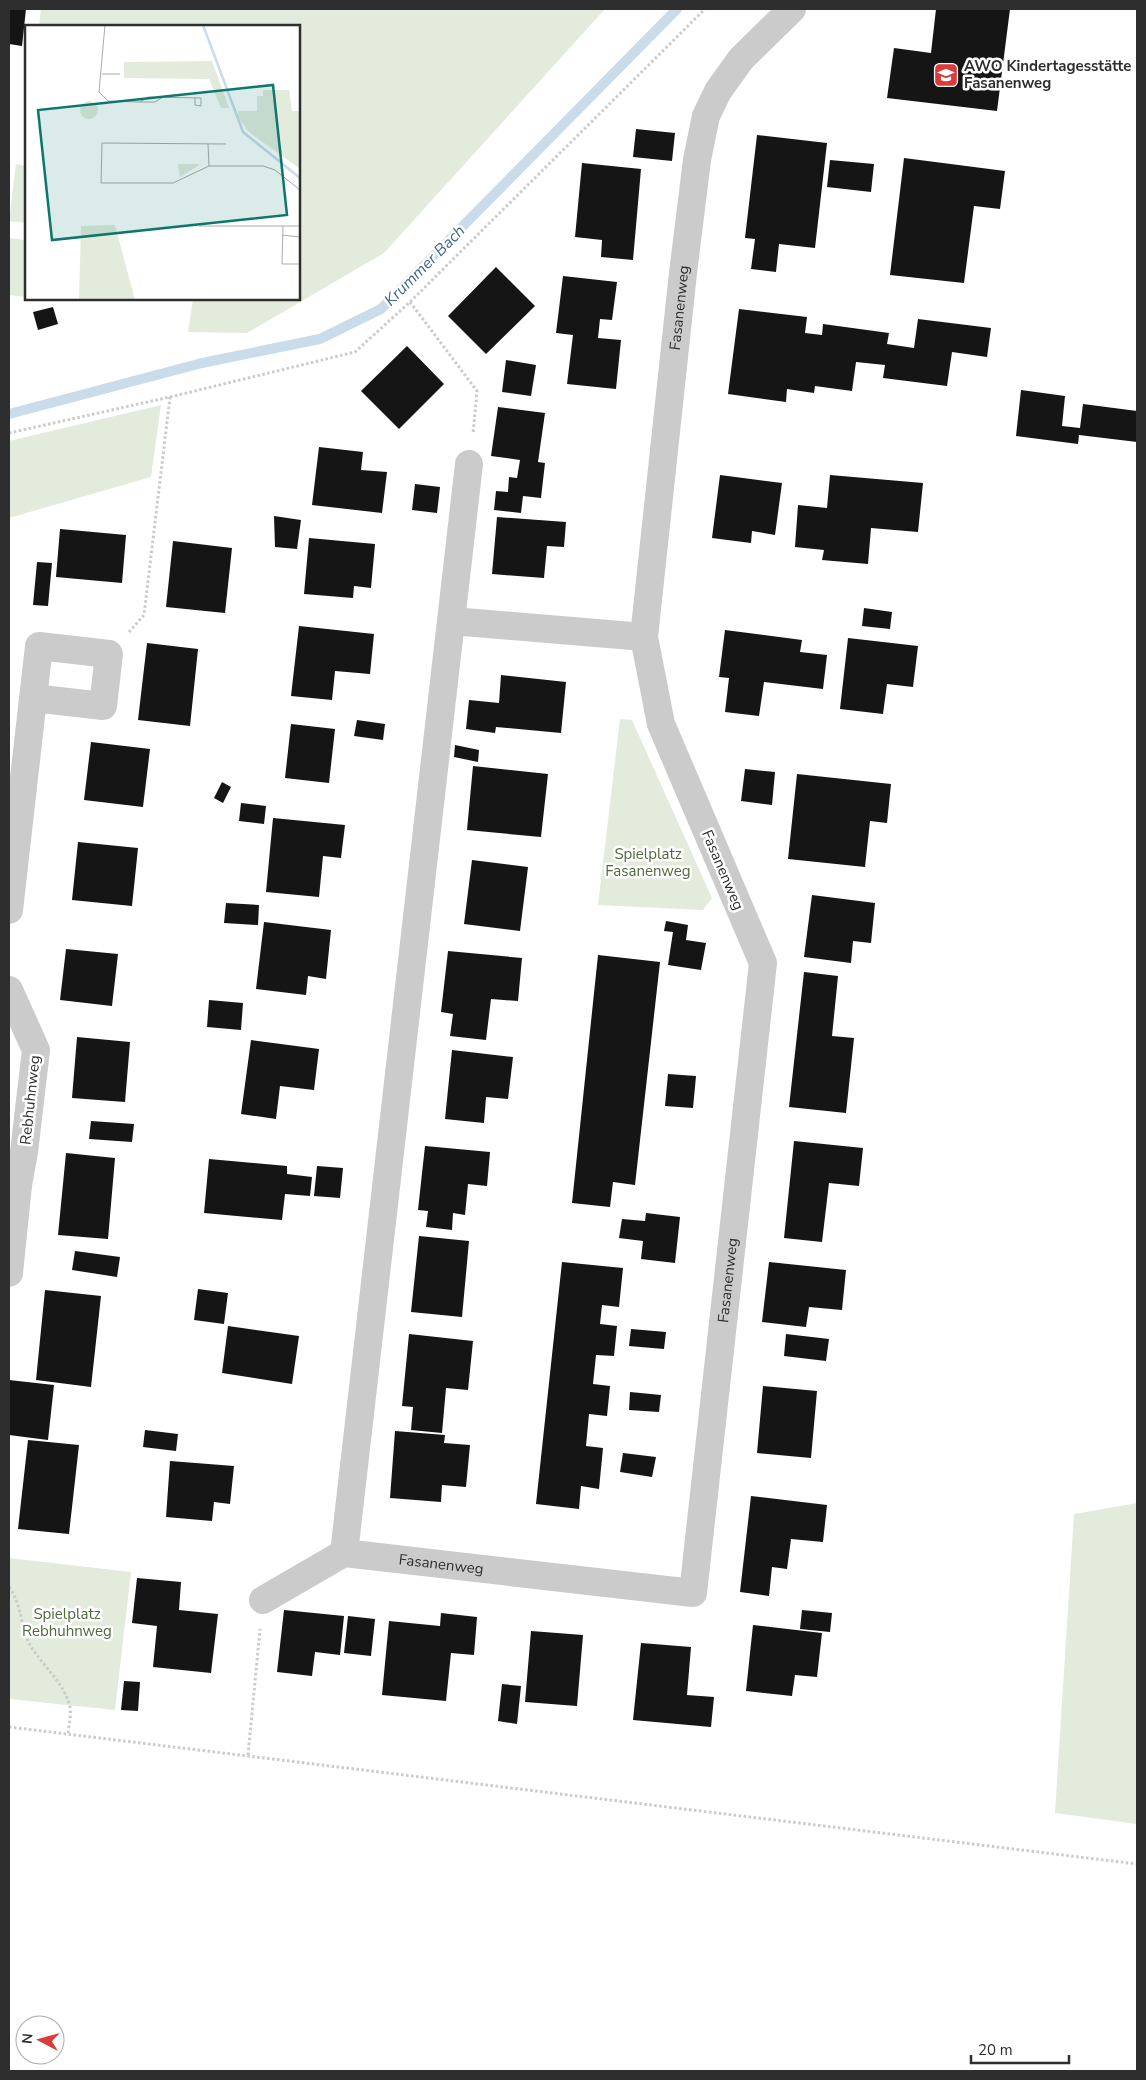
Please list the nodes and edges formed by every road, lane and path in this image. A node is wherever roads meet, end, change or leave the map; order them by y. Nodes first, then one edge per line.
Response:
1 (705, 9) edge
2 (792, 9) edge
3 (410, 302) junction
4 (170, 397) junction
5 (9, 433) edge
6 (469, 464) joint
7 (452, 621) junction
8 (644, 637) junction
9 (109, 654) junction
10 (33, 698) junction
11 (9, 910) edge
12 (9, 990) edge
13 (14, 1174) edge
14 (9, 1272) edge
15 (344, 1554) junction
16 (9, 1587) edge
17 (262, 1600) joint
18 (9, 1727) edge
19 (68, 1734) junction
20 (248, 1755) junction
21 (1137, 1864) edge

1 - 3 path
2 - 8 street, Fasanenweg
3 - 4 path
3 - 6 path
4 - 5 path
4 - 9 path
6 - 7 street
7 - 8 street
7 - 15 street
8 - 15 street, Fasanenweg
9 - 10 street
9 - 10 street
10 - 11 street
12 - 13 street, Rebhuhnweg
13 - 14 street, Rebhuhnweg
15 - 17 street
16 - 19 path
17 - 20 path
18 - 19 path
19 - 20 path
20 - 21 path

